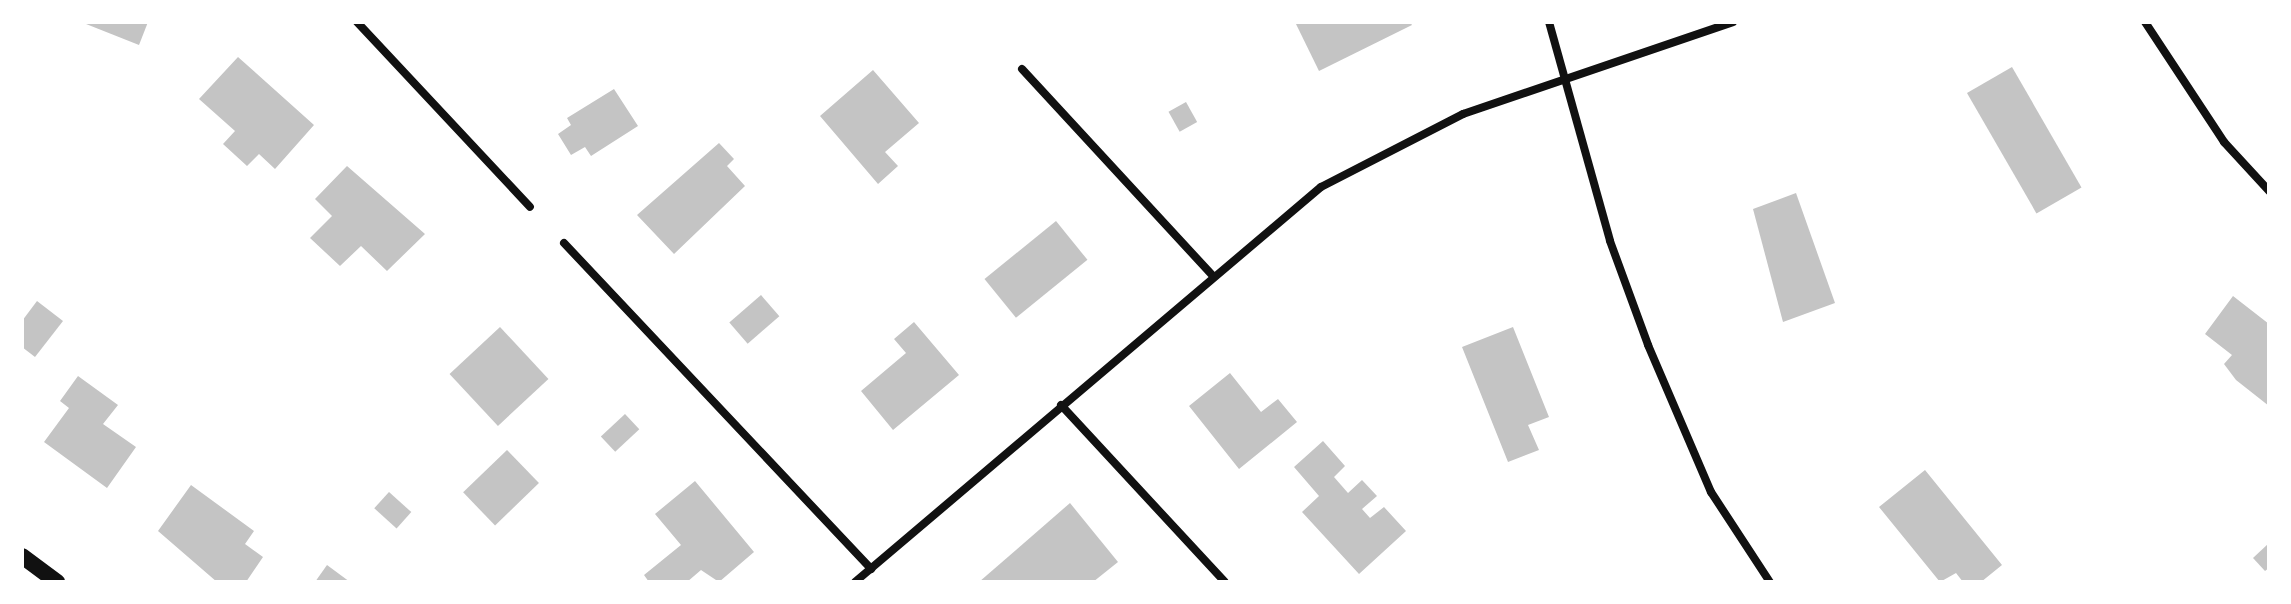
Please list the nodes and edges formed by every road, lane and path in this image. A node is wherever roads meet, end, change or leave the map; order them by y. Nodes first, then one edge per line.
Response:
1 (357, 22) edge
2 (1549, 22) edge
3 (1733, 22) edge
4 (2145, 22) edge
5 (1022, 69) dead end
6 (1564, 79) junction
7 (2269, 191) edge
8 (530, 207) dead end
9 (564, 243) dead end
10 (1211, 274) junction
11 (1061, 405) junction
12 (22, 556) edge
13 (871, 569) junction
14 (57, 582) edge
15 (855, 582) edge
16 (1225, 582) edge
17 (1770, 582) edge

1 - 8 street
2 - 6 street
3 - 6 street
4 - 7 street
5 - 10 street
6 - 10 street
6 - 17 street
9 - 13 street
10 - 11 street
11 - 13 street
11 - 16 street
12 - 14 main road
13 - 15 street

